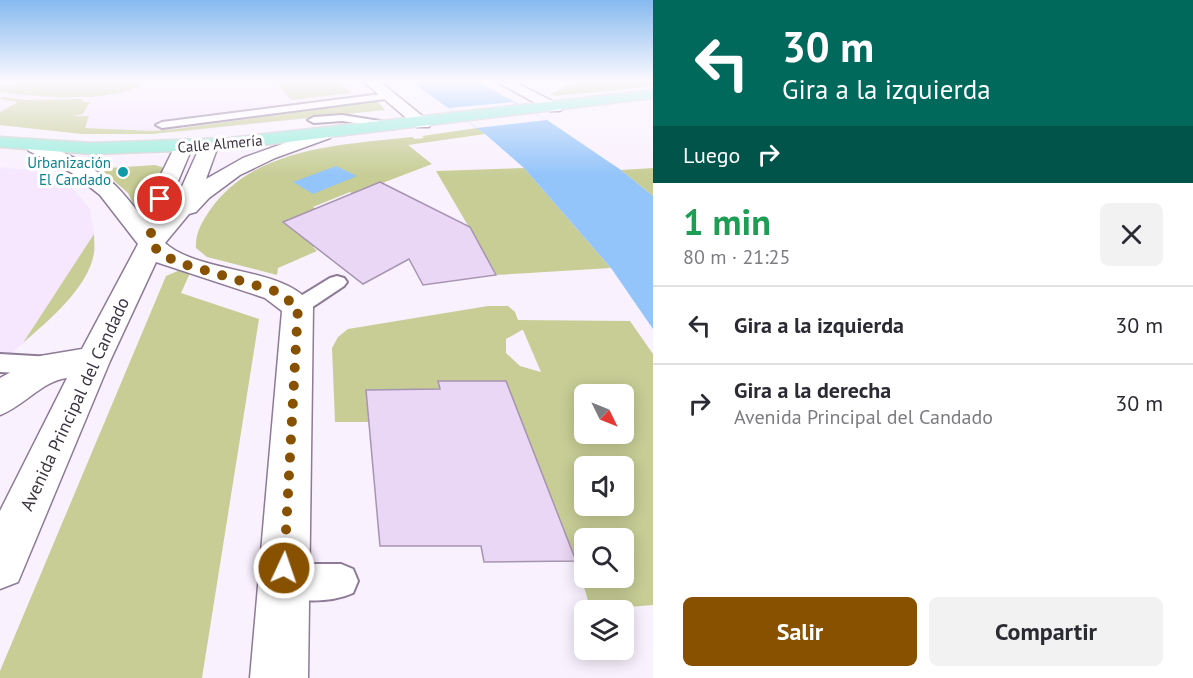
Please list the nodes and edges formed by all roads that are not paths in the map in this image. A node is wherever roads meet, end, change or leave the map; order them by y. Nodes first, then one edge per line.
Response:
1 (259, 113) edge
2 (410, 113) edge
3 (513, 113) edge
4 (298, 122) dead end
5 (276, 123) dead end
6 (423, 123) junction
7 (162, 125) dead end
8 (393, 126) junction
9 (324, 134) junction
10 (0, 142) edge
11 (209, 146) junction
12 (36, 147) junction
13 (183, 148) junction
14 (151, 244) junction
15 (337, 282) dead end
16 (298, 307) junction
17 (93, 361) junction
18 (0, 363) edge
19 (52, 366) junction
20 (0, 399) edge
21 (0, 564) edge
22 (284, 581) junction
23 (341, 581) dead end
24 (279, 678) edge

1 - 7 lane
2 - 6 street
3 - 6 main road, Calle Almería
4 - 8 lane
5 - 13 lane
6 - 8 main road, Calle Almería
8 - 9 main road, Calle Almería
9 - 11 main road, Calle Almería
9 - 14 street, Avenida Principal del Candado
10 - 12 main road, Calle Almería
11 - 13 main road, Calle Almería
11 - 14 street, Avenida Principal del Candado
12 - 13 main road, Calle Almería
12 - 14 street
13 - 14 street, Avenida Principal del Candado
14 - 16 street
14 - 17 street, Avenida Principal del Candado
15 - 16 lane
16 - 22 street
17 - 19 street
17 - 21 street, Avenida Principal del Candado
18 - 19 lane
19 - 20 street
22 - 23 lane
22 - 24 street

